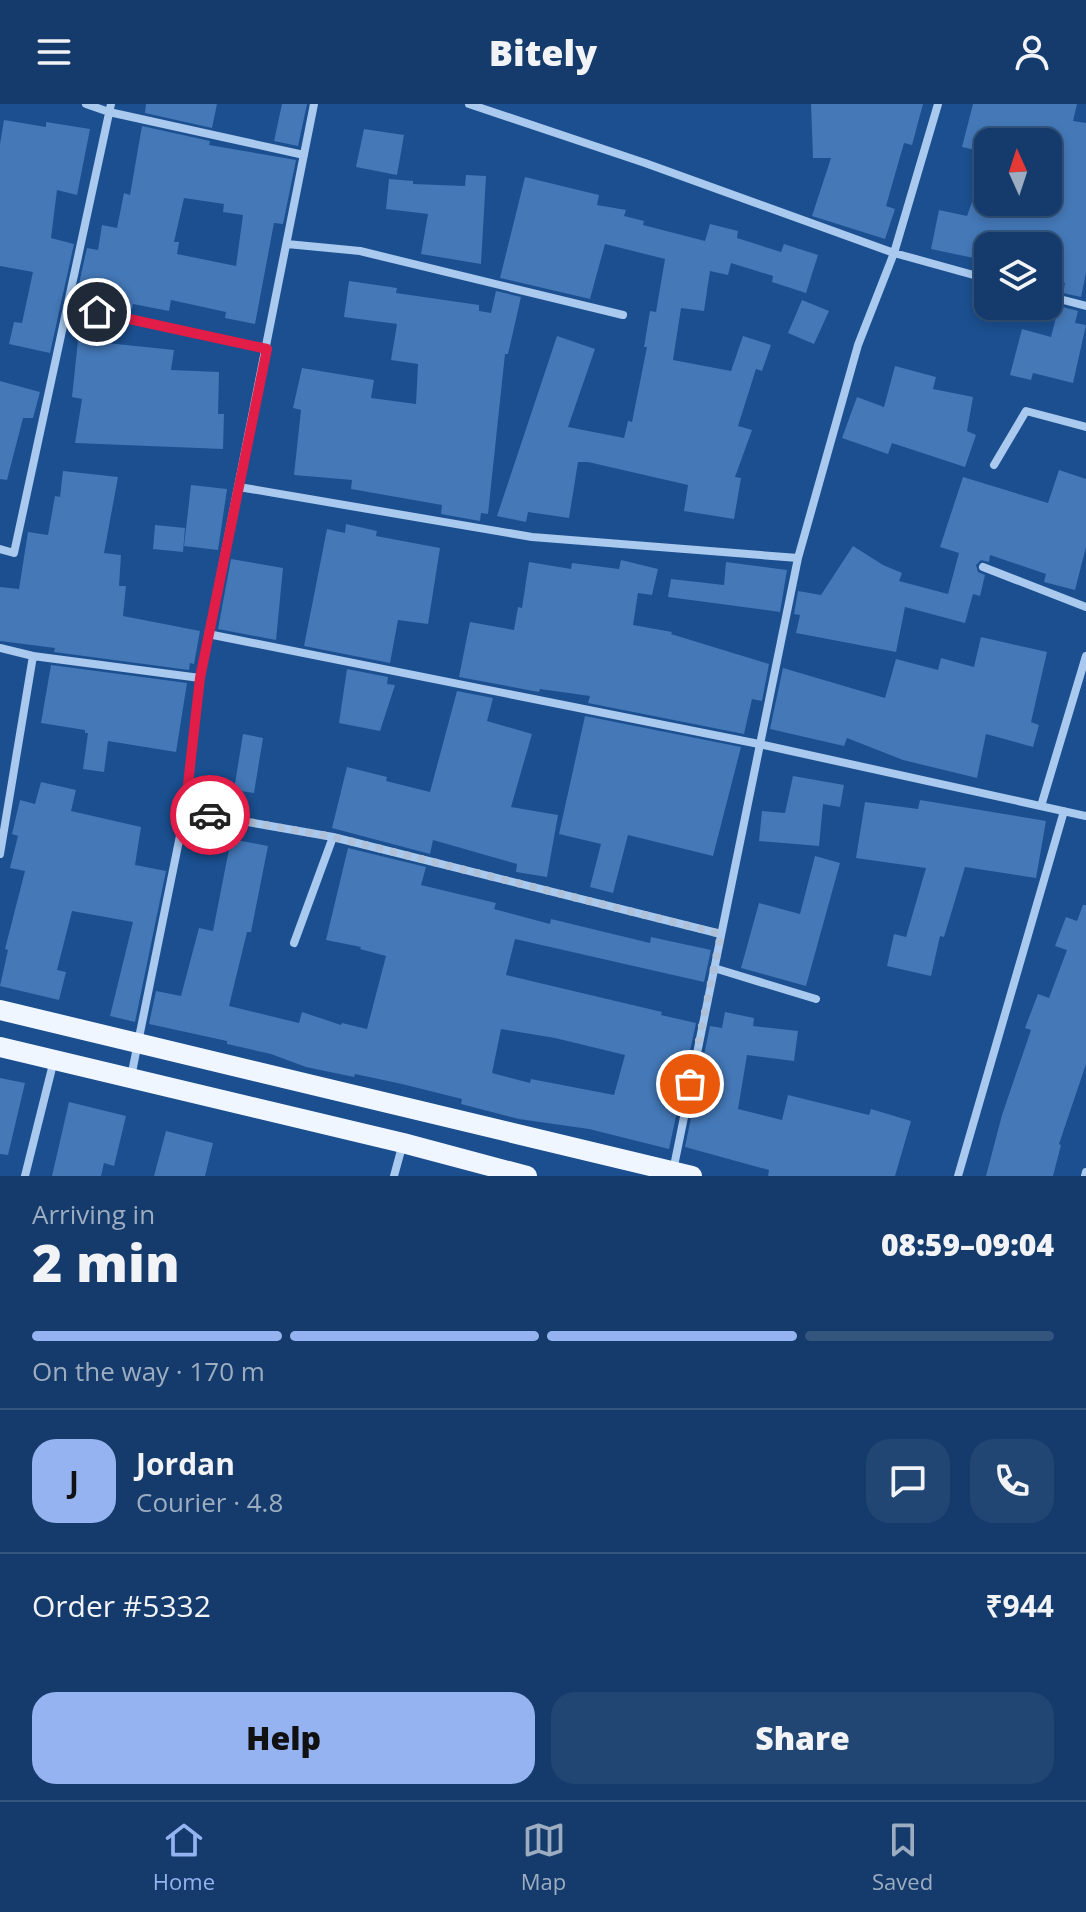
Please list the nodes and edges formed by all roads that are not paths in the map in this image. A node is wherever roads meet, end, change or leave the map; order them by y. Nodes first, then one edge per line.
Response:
1 (86, 104) edge
2 (314, 104) edge
3 (469, 104) edge
4 (938, 104) edge
5 (110, 108) edge
6 (304, 155) junction
7 (287, 244) junction
8 (894, 253) junction
9 (974, 275) edge
10 (1062, 300) edge
11 (69, 306) junction
12 (1086, 306) edge
13 (623, 315) dead end
14 (267, 349) junction
15 (1086, 427) edge
16 (994, 465) dead end
17 (239, 487) junction
18 (0, 549) edge
19 (798, 558) junction
20 (983, 567) dead end
21 (1086, 607) edge
22 (208, 634) junction
23 (0, 648) edge
24 (33, 656) junction
25 (1086, 656) edge
26 (200, 678) junction
27 (759, 744) junction
28 (1041, 806) junction
29 (185, 811) junction
30 (1064, 811) junction
31 (1086, 816) edge
32 (333, 837) junction
33 (0, 854) edge
34 (721, 934) junction
35 (294, 943) dead end
36 (714, 968) junction
37 (816, 999) dead end
38 (0, 1010) edge
39 (139, 1044) junction
40 (0, 1047) edge
41 (54, 1059) junction
42 (131, 1078) junction
43 (403, 1143) junction
44 (682, 1174) edge
45 (25, 1176) edge
46 (394, 1176) edge
47 (527, 1176) edge
48 (958, 1176) edge

1 - 5 street
2 - 6 street
3 - 8 street
4 - 8 street
5 - 6 street
5 - 11 street
6 - 7 street
7 - 13 street
7 - 14 street
8 - 9 street
8 - 19 street
10 - 12 street
11 - 14 street
11 - 18 street
14 - 17 street
15 - 16 street
17 - 19 street
17 - 22 street
19 - 27 street
20 - 21 street
22 - 26 street
22 - 27 street
23 - 24 street
24 - 26 street
24 - 33 street
25 - 28 street
26 - 29 street
27 - 28 street
27 - 34 street
28 - 30 street
29 - 32 street
29 - 39 street
30 - 31 street
30 - 48 street
32 - 34 street
32 - 35 street
34 - 36 street
36 - 37 street
36 - 44 street
38 - 39 main road
39 - 42 street
39 - 44 main road
40 - 41 main road
41 - 42 main road
41 - 45 street
42 - 43 main road
43 - 46 street
43 - 47 main road

